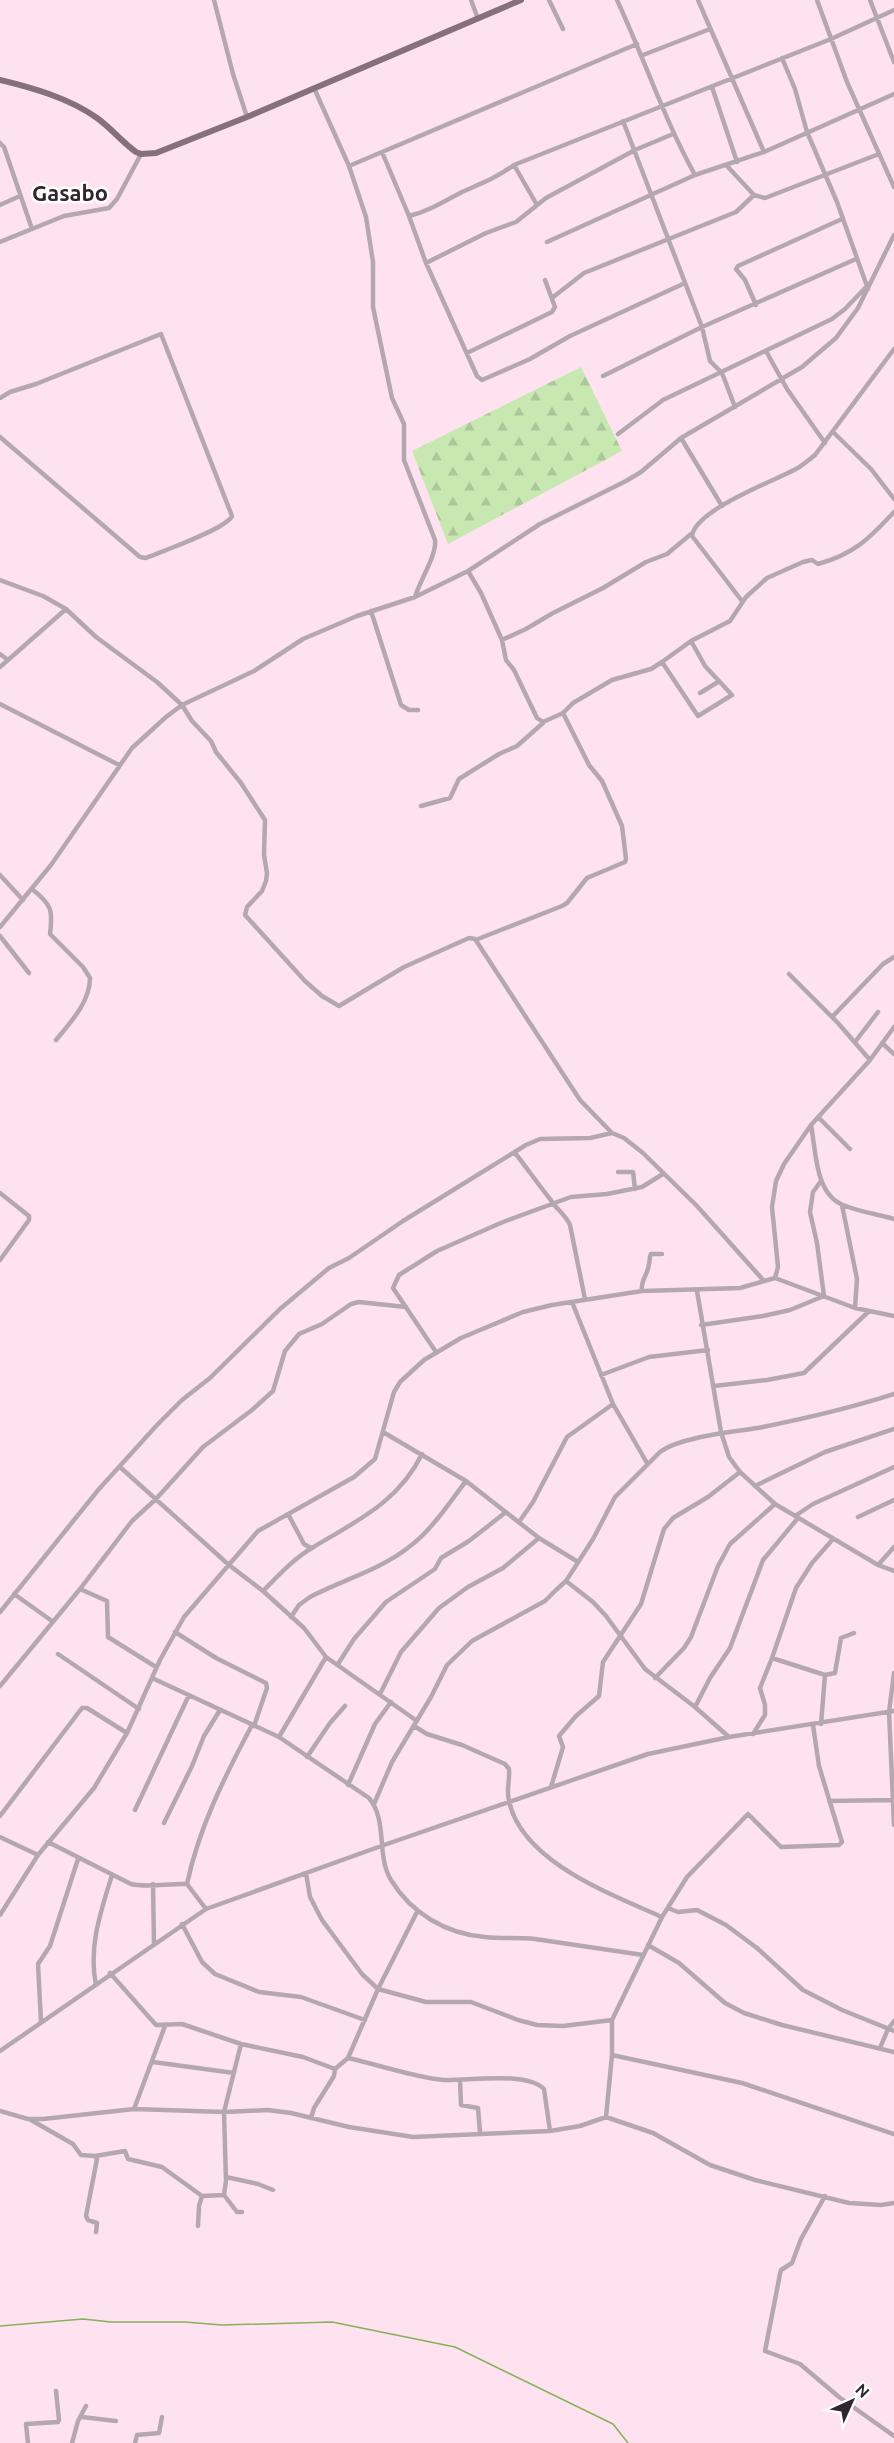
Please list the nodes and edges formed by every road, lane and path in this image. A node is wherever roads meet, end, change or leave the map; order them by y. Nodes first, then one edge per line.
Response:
1 (214, 0) edge
2 (471, 0) edge
3 (521, 0) edge
4 (549, 0) edge
5 (617, 0) edge
6 (698, 0) edge
7 (817, 0) edge
8 (870, 0) edge
9 (894, 10) edge
10 (878, 16) junction
11 (478, 19) junction
12 (563, 29) dead end
13 (710, 29) junction
14 (831, 39) junction
15 (637, 44) junction
16 (643, 55) junction
17 (782, 58) junction
18 (894, 62) edge
19 (732, 78) junction
20 (0, 80) edge
21 (712, 87) junction
22 (314, 88) junction
23 (894, 94) edge
24 (662, 106) junction
25 (860, 108) junction
26 (247, 117) junction
27 (624, 121) junction
28 (807, 132) junction
29 (673, 134) junction
30 (0, 143) edge
31 (635, 150) junction
32 (382, 152) junction
33 (764, 152) junction
34 (141, 154) junction
35 (879, 154) junction
36 (737, 162) junction
37 (514, 165) junction
38 (350, 166) junction
39 (727, 166) junction
40 (827, 174) junction
41 (695, 175) junction
42 (894, 187) edge
43 (652, 194) junction
44 (754, 195) junction
45 (20, 196) junction
46 (0, 205) edge
47 (537, 205) junction
48 (409, 216) junction
49 (842, 219) junction
50 (32, 229) junction
51 (894, 236) edge
52 (669, 240) junction
53 (0, 242) edge
54 (547, 242) dead end
55 (856, 259) junction
56 (426, 263) junction
57 (545, 280) dead end
58 (685, 283) junction
59 (868, 288) junction
60 (552, 298) junction
61 (756, 304) junction
62 (702, 327) junction
63 (894, 349) edge
64 (766, 351) junction
65 (467, 353) junction
66 (722, 373) junction
67 (603, 376) dead end
68 (780, 380) junction
69 (0, 398) edge
70 (735, 407) junction
71 (833, 432) junction
72 (618, 434) dead end
73 (0, 437) edge
74 (681, 438) junction
75 (825, 443) junction
76 (894, 499) edge
77 (722, 506) junction
78 (894, 512) edge
79 (691, 534) junction
80 (468, 571) junction
81 (0, 580) edge
82 (415, 597) junction
83 (742, 601) junction
84 (66, 609) junction
85 (371, 611) junction
86 (502, 640) junction
87 (691, 642) junction
88 (0, 654) edge
89 (8, 660) junction
90 (662, 662) junction
91 (0, 667) edge
92 (718, 682) junction
93 (700, 693) dead end
94 (0, 704) edge
95 (182, 705) junction
96 (418, 710) dead end
97 (563, 712) junction
98 (543, 722) junction
99 (119, 765) junction
100 (421, 806) dead end
101 (0, 875) edge
102 (32, 889) junction
103 (23, 900) junction
104 (0, 927) edge
105 (0, 936) edge
106 (478, 939) dead end
107 (894, 957) edge
108 (29, 973) dead end
109 (789, 974) dead end
110 (878, 1012) dead end
111 (832, 1017) junction
112 (894, 1027) edge
113 (56, 1040) dead end
114 (855, 1042) junction
115 (882, 1043) junction
116 (894, 1054) edge
117 (870, 1060) junction
118 (818, 1117) junction
119 (811, 1125) junction
120 (612, 1133) junction
121 (850, 1149) dead end
122 (515, 1154) junction
123 (618, 1172) dead end
124 (663, 1174) junction
125 (821, 1181) junction
126 (635, 1189) junction
127 (2, 1195) edge
128 (0, 1202) edge
129 (553, 1203) junction
130 (842, 1205) junction
131 (894, 1219) edge
132 (662, 1254) dead end
133 (0, 1260) edge
134 (775, 1278) junction
135 (764, 1281) junction
136 (642, 1291) junction
137 (697, 1291) junction
138 (824, 1296) junction
139 (585, 1299) junction
140 (572, 1302) junction
141 (406, 1307) junction
142 (855, 1308) junction
143 (868, 1312) junction
144 (894, 1316) edge
145 (701, 1324) junction
146 (708, 1350) junction
147 (436, 1352) junction
148 (601, 1375) junction
149 (714, 1386) junction
150 (894, 1394) edge
151 (613, 1404) junction
152 (894, 1429) edge
153 (383, 1432) junction
154 (721, 1432) junction
155 (422, 1454) junction
156 (647, 1463) junction
157 (120, 1467) junction
158 (894, 1467) edge
159 (740, 1472) junction
160 (466, 1481) junction
161 (755, 1486) junction
162 (156, 1499) junction
163 (894, 1500) edge
164 (775, 1504) junction
165 (506, 1512) junction
166 (288, 1514) junction
167 (797, 1517) junction
168 (858, 1517) dead end
169 (519, 1522) junction
170 (539, 1538) junction
171 (833, 1539) junction
172 (894, 1547) edge
173 (311, 1548) junction
174 (578, 1562) junction
175 (229, 1565) junction
176 (878, 1565) junction
177 (894, 1571) edge
178 (566, 1581) junction
179 (80, 1589) junction
180 (263, 1591) junction
181 (14, 1594) junction
182 (0, 1612) edge
183 (291, 1617) junction
184 (52, 1621) junction
185 (175, 1632) junction
186 (854, 1633) dead end
187 (620, 1636) junction
188 (58, 1654) dead end
189 (326, 1657) junction
190 (772, 1658) junction
191 (338, 1664) junction
192 (156, 1667) junction
193 (894, 1673) edge
194 (825, 1675) junction
195 (152, 1678) junction
196 (655, 1678) junction
197 (0, 1686) edge
198 (380, 1694) junction
199 (189, 1695) junction
200 (391, 1702) junction
201 (345, 1706) dead end
202 (695, 1707) junction
203 (139, 1709) junction
204 (220, 1710) junction
205 (891, 1712) edge
206 (416, 1723) junction
207 (821, 1724) junction
208 (813, 1725) junction
209 (253, 1726) junction
210 (127, 1733) junction
211 (753, 1734) junction
212 (279, 1737) junction
213 (729, 1737) junction
214 (307, 1757) junction
215 (348, 1785) junction
216 (551, 1787) junction
217 (893, 1797) edge
218 (829, 1801) junction
219 (509, 1803) junction
220 (374, 1804) junction
221 (135, 1810) dead end
222 (0, 1816) edge
223 (164, 1823) dead end
224 (894, 1825) edge
225 (0, 1837) edge
226 (48, 1842) junction
227 (384, 1845) junction
228 (38, 1855) junction
229 (78, 1859) junction
230 (306, 1873) junction
231 (111, 1875) junction
232 (153, 1884) junction
233 (187, 1884) junction
234 (668, 1908) junction
235 (206, 1909) junction
236 (417, 1912) junction
237 (0, 1915) edge
238 (662, 1917) junction
239 (182, 1924) junction
240 (154, 1944) junction
241 (648, 1945) junction
242 (643, 1955) junction
243 (110, 1973) junction
244 (96, 1985) junction
245 (378, 1989) junction
246 (365, 2020) junction
247 (612, 2020) junction
248 (894, 2021) edge
249 (41, 2022) junction
250 (165, 2026) junction
251 (888, 2029) junction
252 (894, 2031) edge
253 (241, 2044) junction
254 (880, 2048) junction
255 (0, 2051) edge
256 (894, 2052) edge
257 (612, 2055) junction
258 (348, 2058) junction
259 (153, 2062) junction
260 (335, 2069) junction
261 (234, 2073) junction
262 (460, 2080) junction
263 (134, 2109) junction
264 (0, 2111) edge
265 (224, 2112) junction
266 (606, 2117) junction
267 (311, 2118) junction
268 (28, 2119) junction
269 (550, 2130) junction
270 (480, 2133) junction
271 (894, 2134) edge
272 (95, 2156) junction
273 (226, 2178) junction
274 (273, 2190) dead end
275 (224, 2194) junction
276 (202, 2196) junction
277 (825, 2196) junction
278 (894, 2203) edge
279 (242, 2212) dead end
280 (198, 2226) dead end
281 (96, 2232) dead end
282 (56, 2391) dead end
283 (86, 2406) dead end
284 (82, 2416) junction
285 (162, 2417) dead end
286 (116, 2421) dead end
287 (894, 2436) edge
288 (28, 2443) edge
289 (72, 2443) edge
290 (135, 2443) edge

1 - 26 street
2 - 11 street
3 - 11 main road
4 - 12 street
5 - 15 street
6 - 13 street
7 - 14 street
8 - 10 street
9 - 10 street
10 - 14 street
10 - 18 street
11 - 22 main road
13 - 16 street
13 - 19 street
14 - 17 street
14 - 25 street
15 - 16 street
15 - 32 street
16 - 24 street
17 - 19 street
17 - 28 street
19 - 21 street
19 - 33 street
20 - 34 main road
21 - 24 street
21 - 36 street
22 - 26 main road
22 - 38 street
23 - 25 street
24 - 27 street
24 - 29 street
25 - 28 street
25 - 35 street
26 - 34 main road
27 - 31 street
27 - 37 street
28 - 33 street
28 - 40 street
29 - 31 street
29 - 41 street
30 - 45 street
31 - 43 street
31 - 47 street
32 - 38 street
32 - 48 street
33 - 36 street
34 - 50 street
35 - 40 street
35 - 42 street
36 - 39 street
37 - 47 street
37 - 48 street
38 - 82 street
39 - 41 street
39 - 44 street
40 - 44 street
40 - 49 street
41 - 43 street
43 - 52 street
43 - 54 street
44 - 52 street
45 - 46 street
45 - 50 street
47 - 56 street
48 - 56 street
49 - 55 street
49 - 61 street
50 - 53 street
51 - 59 street
52 - 58 street
52 - 60 street
55 - 59 street
55 - 61 street
56 - 65 street
57 - 60 street
58 - 62 street
58 - 65 street
59 - 64 street
59 - 68 street
60 - 65 street
61 - 62 street
62 - 66 street
62 - 67 street
63 - 71 street
64 - 66 street
64 - 68 street
66 - 70 street
66 - 72 street
68 - 70 street
68 - 75 street
69 - 73 street
70 - 74 street
71 - 75 street
71 - 76 street
74 - 77 street
74 - 80 street
75 - 77 street
77 - 79 street
78 - 83 street
79 - 83 street
79 - 86 street
80 - 82 street
80 - 86 street
81 - 84 street
82 - 85 street
83 - 87 street
84 - 89 street
84 - 95 street
85 - 95 street
85 - 96 street
86 - 98 street
87 - 90 street
87 - 92 street
88 - 89 street
89 - 91 street
90 - 92 street
90 - 97 street
92 - 93 street
94 - 99 street
95 - 99 street
95 - 120 street
97 - 98 street
97 - 106 street
98 - 100 street
99 - 102 street
101 - 103 street
102 - 103 street
102 - 113 street
103 - 104 street
105 - 108 street
107 - 111 street
109 - 111 street
110 - 114 street
111 - 114 street
112 - 115 street
114 - 117 street
115 - 116 street
115 - 117 street
117 - 118 street
118 - 119 street
118 - 121 street
119 - 125 street
119 - 134 street
120 - 122 street
120 - 124 street
122 - 129 street
122 - 157 street
123 - 126 street
124 - 126 street
124 - 135 street
125 - 130 street
125 - 138 street
126 - 129 street
127 - 128 street
127 - 133 street
129 - 139 street
129 - 141 street
130 - 131 street
130 - 142 street
132 - 136 street
134 - 135 street
134 - 138 street
135 - 137 street
136 - 137 street
136 - 139 street
137 - 145 street
138 - 142 street
138 - 145 street
139 - 140 street
140 - 147 street
140 - 148 street
141 - 147 street
141 - 162 street
142 - 143 street
143 - 144 street
143 - 149 street
145 - 146 street
146 - 148 street
146 - 149 street
147 - 153 street
148 - 151 street
149 - 154 street
150 - 154 street
151 - 156 street
151 - 169 street
152 - 161 street
153 - 155 street
153 - 166 street
154 - 156 street
154 - 159 street
155 - 160 street
155 - 173 street
156 - 174 street
157 - 162 street
157 - 181 street
158 - 167 street
159 - 161 street
159 - 187 street
160 - 165 street
160 - 183 street
161 - 164 street
162 - 175 street
162 - 179 street
163 - 168 street
164 - 167 street
164 - 196 street
165 - 169 street
165 - 191 street
166 - 173 street
166 - 175 street
167 - 171 street
167 - 202 street
169 - 170 street
170 - 174 street
170 - 198 street
171 - 176 street
171 - 190 street
172 - 176 street
173 - 180 street
174 - 178 street
175 - 180 street
175 - 185 street
176 - 177 street
178 - 187 street
178 - 206 street
179 - 184 street
179 - 192 street
180 - 183 street
181 - 182 street
181 - 184 street
183 - 189 street
184 - 197 street
185 - 192 street
185 - 209 street
186 - 194 street
187 - 196 street
187 - 216 street
188 - 203 street
189 - 191 street
189 - 212 street
190 - 194 street
190 - 211 street
191 - 198 street
192 - 195 street
193 - 205 street
194 - 207 street
195 - 199 street
195 - 203 street
196 - 202 street
198 - 200 street
199 - 204 street
199 - 221 street
200 - 206 street
200 - 215 street
201 - 214 street
202 - 213 street
203 - 210 street
204 - 209 street
204 - 223 street
205 - 207 street
205 - 217 street
206 - 219 street
206 - 220 street
207 - 208 street
208 - 211 street
208 - 218 street
209 - 212 street
209 - 233 street
210 - 222 street
210 - 226 street
211 - 213 street
212 - 214 street
213 - 216 street
214 - 215 street
215 - 220 street
216 - 219 street
217 - 218 street
217 - 224 street
218 - 234 street
219 - 227 street
219 - 238 street
220 - 227 street
225 - 228 street
226 - 228 street
226 - 229 street
227 - 230 street
227 - 236 street
228 - 237 street
229 - 231 street
229 - 249 street
230 - 235 street
230 - 245 street
231 - 232 street
231 - 244 street
232 - 233 street
232 - 240 street
233 - 235 street
234 - 238 street
234 - 251 street
235 - 239 street
236 - 242 street
236 - 245 street
238 - 241 street
239 - 240 street
239 - 246 street
240 - 243 street
241 - 242 street
241 - 254 street
242 - 247 street
243 - 244 street
243 - 250 street
244 - 249 street
245 - 246 street
245 - 247 street
246 - 258 street
247 - 257 street
248 - 251 street
249 - 255 street
250 - 253 street
250 - 259 street
251 - 252 street
251 - 254 street
253 - 260 street
253 - 261 street
254 - 256 street
257 - 266 street
257 - 271 street
258 - 260 street
258 - 262 street
259 - 261 street
259 - 263 street
260 - 267 street
261 - 265 street
262 - 269 street
262 - 270 street
263 - 265 street
263 - 268 street
264 - 268 street
265 - 267 street
265 - 273 street
266 - 269 street
266 - 277 street
267 - 270 street
268 - 272 street
269 - 270 street
272 - 276 street
272 - 281 street
273 - 274 street
273 - 275 street
275 - 276 street
275 - 279 street
276 - 280 street
277 - 278 street
277 - 287 street
282 - 288 street
283 - 284 street
284 - 286 street
284 - 289 street
285 - 290 street

